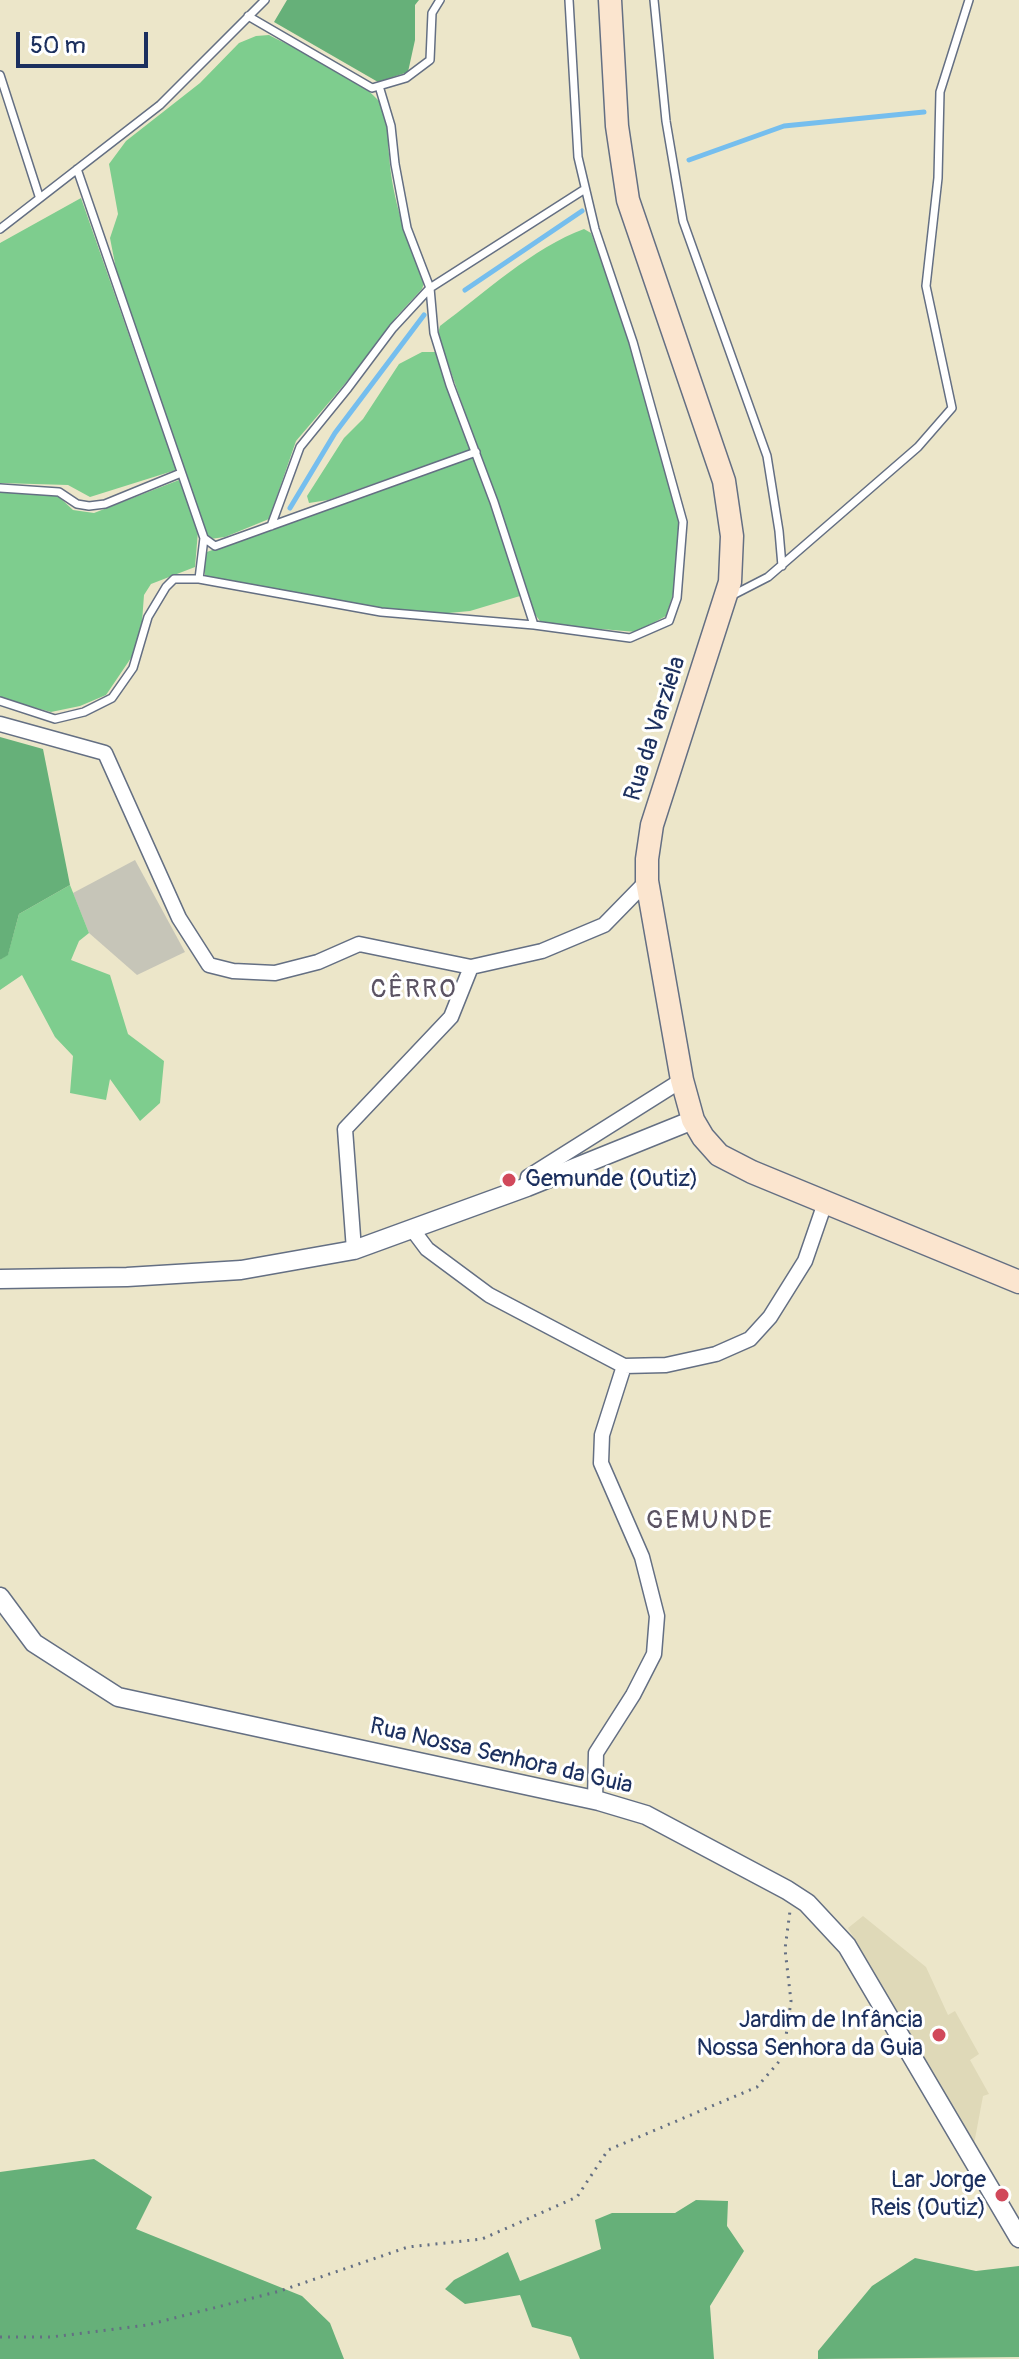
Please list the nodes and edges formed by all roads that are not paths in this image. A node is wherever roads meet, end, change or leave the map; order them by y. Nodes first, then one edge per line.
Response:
1 (265, 0) edge
2 (440, 0) edge
3 (569, 0) edge
4 (610, 0) edge
5 (654, 0) edge
6 (969, 0) edge
7 (248, 16) junction
8 (0, 75) edge
9 (379, 86) junction
10 (77, 169) junction
11 (585, 189) junction
12 (39, 196) junction
13 (0, 229) edge
14 (430, 288) junction
15 (476, 452) junction
16 (181, 473) junction
17 (0, 488) edge
18 (271, 526) junction
19 (204, 538) junction
20 (782, 566) junction
21 (199, 579) junction
22 (724, 599) junction
23 (534, 625) junction
24 (0, 701) edge
25 (0, 724) edge
26 (647, 881) junction
27 (471, 967) junction
28 (682, 1080) junction
29 (693, 1120) junction
30 (527, 1187) junction
31 (826, 1200) junction
32 (412, 1229) junction
33 (354, 1250) junction
34 (0, 1279) edge
35 (1019, 1282) edge
36 (624, 1366) junction
37 (0, 1597) edge
38 (595, 1801) junction
39 (1019, 2238) edge

1 - 7 lane
2 - 9 lane
3 - 11 lane
4 - 22 main road, Rua da Varziela
5 - 20 lane
6 - 20 lane
7 - 9 lane
7 - 10 lane
8 - 12 lane
9 - 14 lane
10 - 12 lane
10 - 16 lane
11 - 14 lane
11 - 23 lane
12 - 13 lane
14 - 15 lane
14 - 18 lane
15 - 18 lane
15 - 23 lane
16 - 17 lane
16 - 19 lane
18 - 19 lane
19 - 21 lane
20 - 22 lane
21 - 23 lane
21 - 24 lane
22 - 26 main road, Rua da Varziela
25 - 27 street
26 - 27 street
26 - 28 main road, Rua da Varziela
27 - 33 street
28 - 29 main road, Rua da Varziela
28 - 30 street
29 - 30 street
29 - 31 main road, Rua da Varziela
30 - 32 street
31 - 35 main road, Rua da Varziela
31 - 36 street
32 - 33 street
32 - 36 street
33 - 34 street
36 - 38 street
37 - 38 street, Rua Nossa Senhora da Guia
38 - 39 street, Rua Nossa Senhora da Guia

